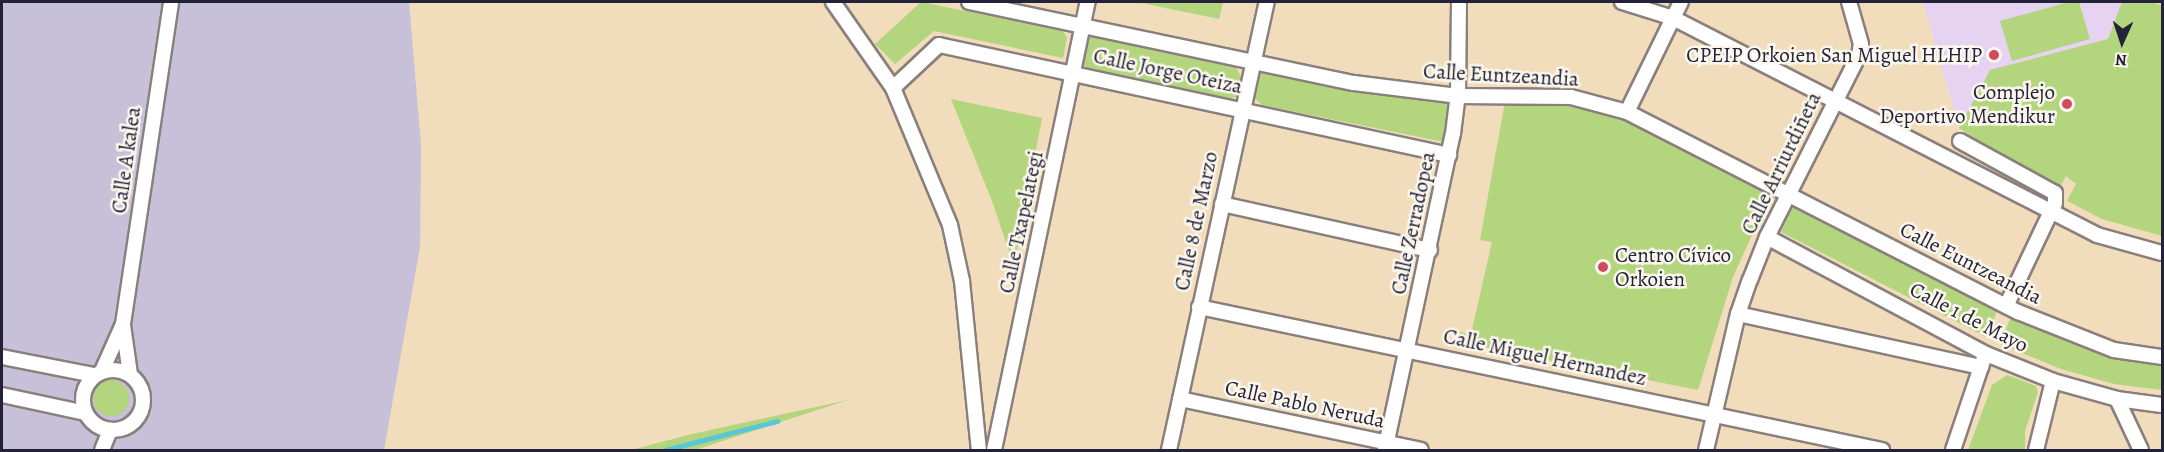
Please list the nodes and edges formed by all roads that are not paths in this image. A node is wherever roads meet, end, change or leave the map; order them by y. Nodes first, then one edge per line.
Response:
1 (171, 2) edge
2 (833, 2) edge
3 (969, 2) edge
4 (1088, 2) edge
5 (1267, 2) edge
6 (1460, 2) edge
7 (1622, 2) edge
8 (1681, 2) edge
9 (1849, 2) edge
10 (1673, 18) junction
11 (1082, 26) junction
12 (1253, 63) junction
13 (1074, 73) junction
14 (893, 88) junction
15 (1458, 96) junction
16 (1835, 101) junction
17 (1242, 108) junction
18 (1627, 112) junction
19 (1960, 141) dead end
20 (1449, 155) junction
21 (1790, 195) junction
22 (1222, 204) junction
23 (2051, 212) junction
24 (1767, 237) junction
25 (1430, 250) junction
26 (2163, 253) edge
27 (2006, 306) junction
28 (1199, 307) junction
29 (1738, 314) junction
30 (123, 324) junction
31 (1407, 349) junction
32 (2, 357) edge
33 (2163, 357) edge
34 (1984, 360) junction
35 (98, 373) junction
36 (130, 374) junction
37 (2053, 381) junction
38 (2, 395) edge
39 (1180, 399) junction
40 (2118, 399) junction
41 (2163, 405) edge
42 (85, 413) junction
43 (1714, 413) junction
44 (110, 430) junction
45 (1386, 447) edge
46 (102, 450) edge
47 (978, 450) edge
48 (994, 450) edge
49 (1169, 450) edge
50 (1421, 450) edge
51 (1706, 450) edge
52 (1882, 450) edge
53 (1953, 450) edge
54 (2036, 450) edge
55 (2141, 450) edge

1 - 30 street, Calle A kalea
2 - 14 street
3 - 11 street, Calle Euntzeandia
4 - 11 street, Calle Txapelategi
5 - 12 street, Calle 8 de Marzo
6 - 15 street, Calle Zerradopea
7 - 10 street
8 - 10 street
9 - 16 street, Calle Arriurdiñeta
10 - 16 street
10 - 18 street
11 - 12 street, Calle Euntzeandia
11 - 13 street, Calle Txapelategi
12 - 15 street, Calle Euntzeandia
12 - 17 street, Calle 8 de Marzo
13 - 14 street, Calle Jorge Oteiza
13 - 17 street, Calle Jorge Oteiza
13 - 48 street, Calle Txapelategi
14 - 47 street
15 - 18 street, Calle Euntzeandia
15 - 20 street, Calle Zerradopea
16 - 21 street, Calle Arriurdiñeta
16 - 23 street
17 - 20 street, Calle Jorge Oteiza
17 - 22 street, Calle 8 de Marzo
18 - 21 street, Calle Euntzeandia
19 - 23 street
20 - 25 street, Calle Zerradopea
21 - 24 street, Calle Arriurdiñeta
21 - 27 street, Calle Euntzeandia
22 - 25 street
22 - 28 street, Calle 8 de Marzo
23 - 26 street
23 - 27 street
24 - 29 street, Calle Arriurdiñeta
24 - 34 street, Calle 1 de Mayo
25 - 31 street, Calle Zerradopea
27 - 33 street, Calle Euntzeandia
28 - 31 street, Calle Miguel Hernandez
28 - 39 street, Calle 8 de Marzo
29 - 34 street
29 - 43 street, Calle Arriurdiñeta
30 - 35 street, Calle A kalea
30 - 36 street, Calle A kalea
31 - 43 street, Calle Miguel Hernandez
31 - 45 street, Calle Zerradopea
32 - 35 street
34 - 37 street, Calle 1 de Mayo
34 - 53 street
35 - 36 street
35 - 42 street
36 - 44 street
37 - 40 street, Calle 1 de Mayo
37 - 54 street
38 - 42 street
39 - 45 street, Calle Pablo Neruda
39 - 49 street, Calle 8 de Marzo
40 - 41 street, Calle 1 de Mayo
40 - 55 street
42 - 44 street
43 - 51 street, Calle Arriurdiñeta
43 - 52 street, Calle Miguel Hernandez
44 - 46 street
45 - 50 street, Calle Pablo Neruda

